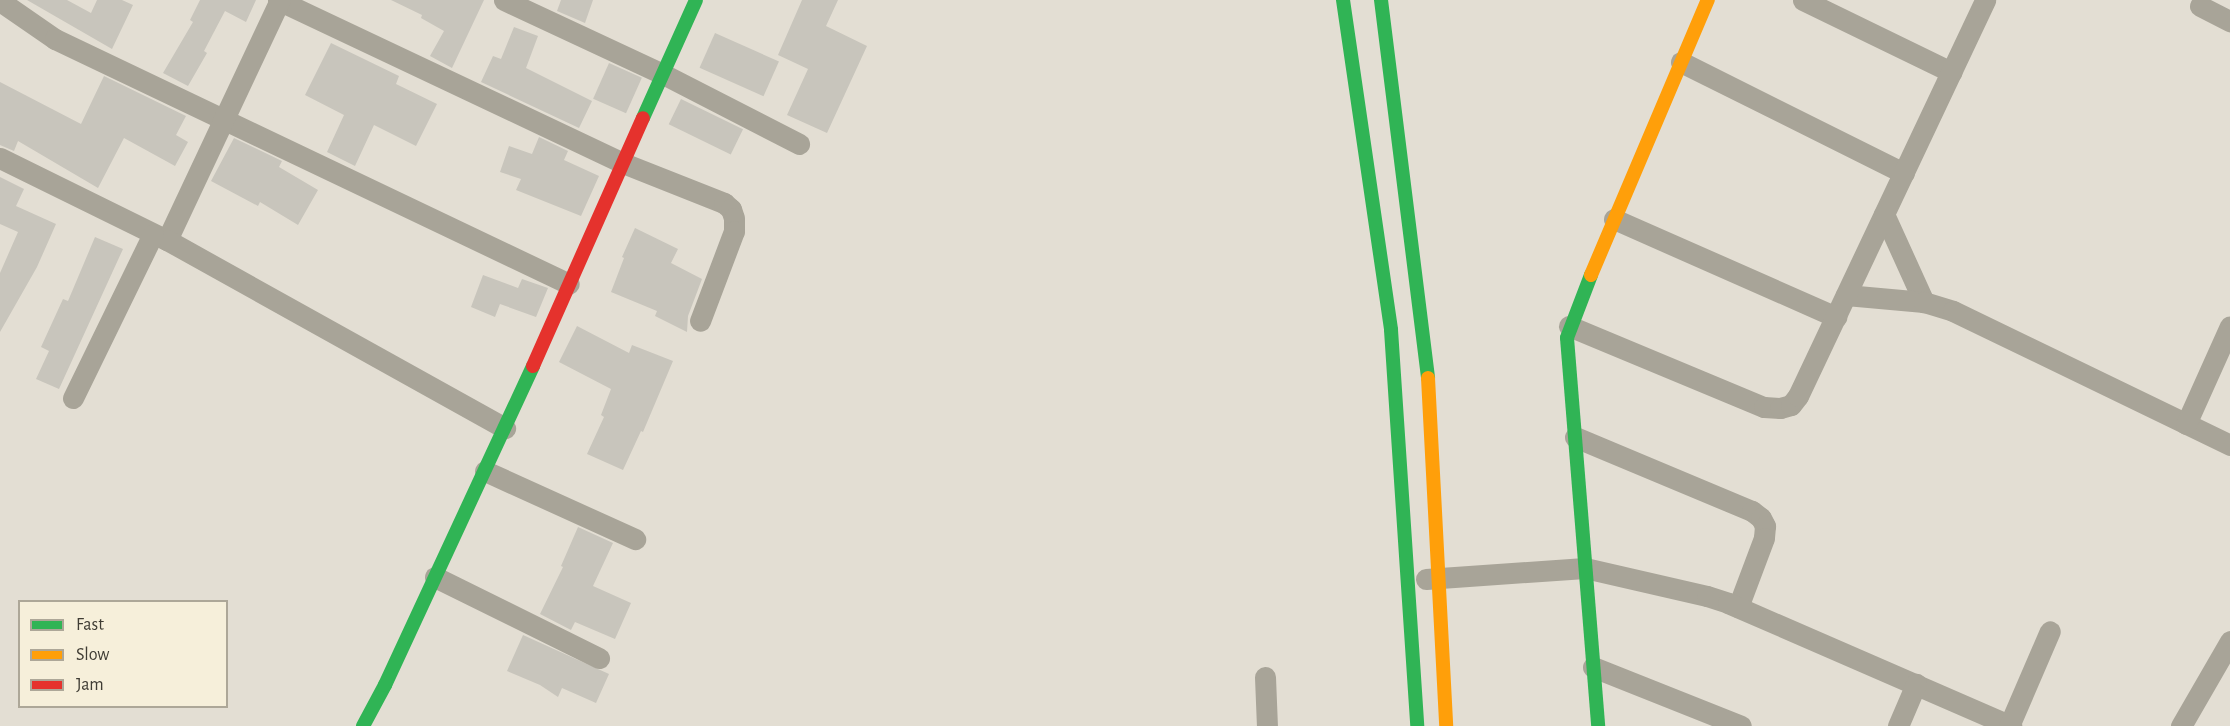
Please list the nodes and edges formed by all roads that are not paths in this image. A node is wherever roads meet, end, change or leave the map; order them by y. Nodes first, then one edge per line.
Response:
1 (279, 0) edge
2 (504, 0) edge
3 (696, 0) edge
4 (1343, 0) edge
5 (1381, 0) edge
6 (1708, 0) edge
7 (1803, 0) edge
8 (1986, 0) edge
9 (0, 1) edge
10 (2200, 6) dead end
11 (2230, 21) edge
12 (1681, 62) junction
13 (1951, 72) junction
14 (663, 74) junction
15 (224, 118) junction
16 (799, 144) dead end
17 (0, 158) edge
18 (623, 163) junction
19 (1904, 173) junction
20 (1387, 182) junction
21 (1884, 214) junction
22 (1614, 219) junction
23 (160, 237) junction
24 (569, 284) junction
25 (1846, 295) junction
26 (1924, 302) junction
27 (1836, 317) junction
28 (700, 321) dead end
29 (1569, 326) junction
30 (2230, 326) edge
31 (73, 398) dead end
32 (2186, 424) junction
33 (505, 428) junction
34 (1575, 437) junction
35 (2230, 445) edge
36 (484, 471) junction
37 (635, 539) dead end
38 (1585, 568) junction
39 (435, 577) junction
40 (1439, 578) junction
41 (1407, 581) junction
42 (1738, 607) junction
43 (2050, 632) dead end
44 (2230, 640) edge
45 (599, 658) dead end
46 (1593, 667) junction
47 (1264, 677) dead end
48 (1916, 684) junction
49 (363, 726) edge
50 (1267, 726) edge
51 (1417, 726) edge
52 (1446, 726) edge
53 (1598, 726) edge
54 (1741, 726) edge
55 (1898, 726) edge
56 (2010, 726) edge
57 (2181, 726) edge

1 - 15 street
1 - 18 street
2 - 14 street
3 - 14 street
4 - 20 street
5 - 20 street
6 - 12 street
7 - 13 street
8 - 13 street
9 - 15 street
10 - 11 street
12 - 19 street
12 - 22 street
13 - 19 street
14 - 16 street
14 - 18 street
15 - 23 street
15 - 24 street
17 - 23 street
18 - 24 street
18 - 28 street
19 - 21 street
20 - 40 street
20 - 41 street
21 - 25 street
21 - 26 street
22 - 27 street
22 - 29 street
23 - 31 street
23 - 33 street
24 - 33 street
25 - 26 street
25 - 27 street
26 - 32 street
27 - 29 street
29 - 34 street
30 - 32 street
32 - 35 street
33 - 36 street
34 - 38 street
34 - 42 street
36 - 37 street
36 - 39 street
38 - 40 street
38 - 42 street
38 - 46 street
39 - 45 street
39 - 49 street
40 - 41 street
40 - 52 street
41 - 51 street
42 - 48 street
43 - 56 street
44 - 57 street
46 - 53 street
46 - 54 street
47 - 50 street
48 - 55 street
48 - 56 street

